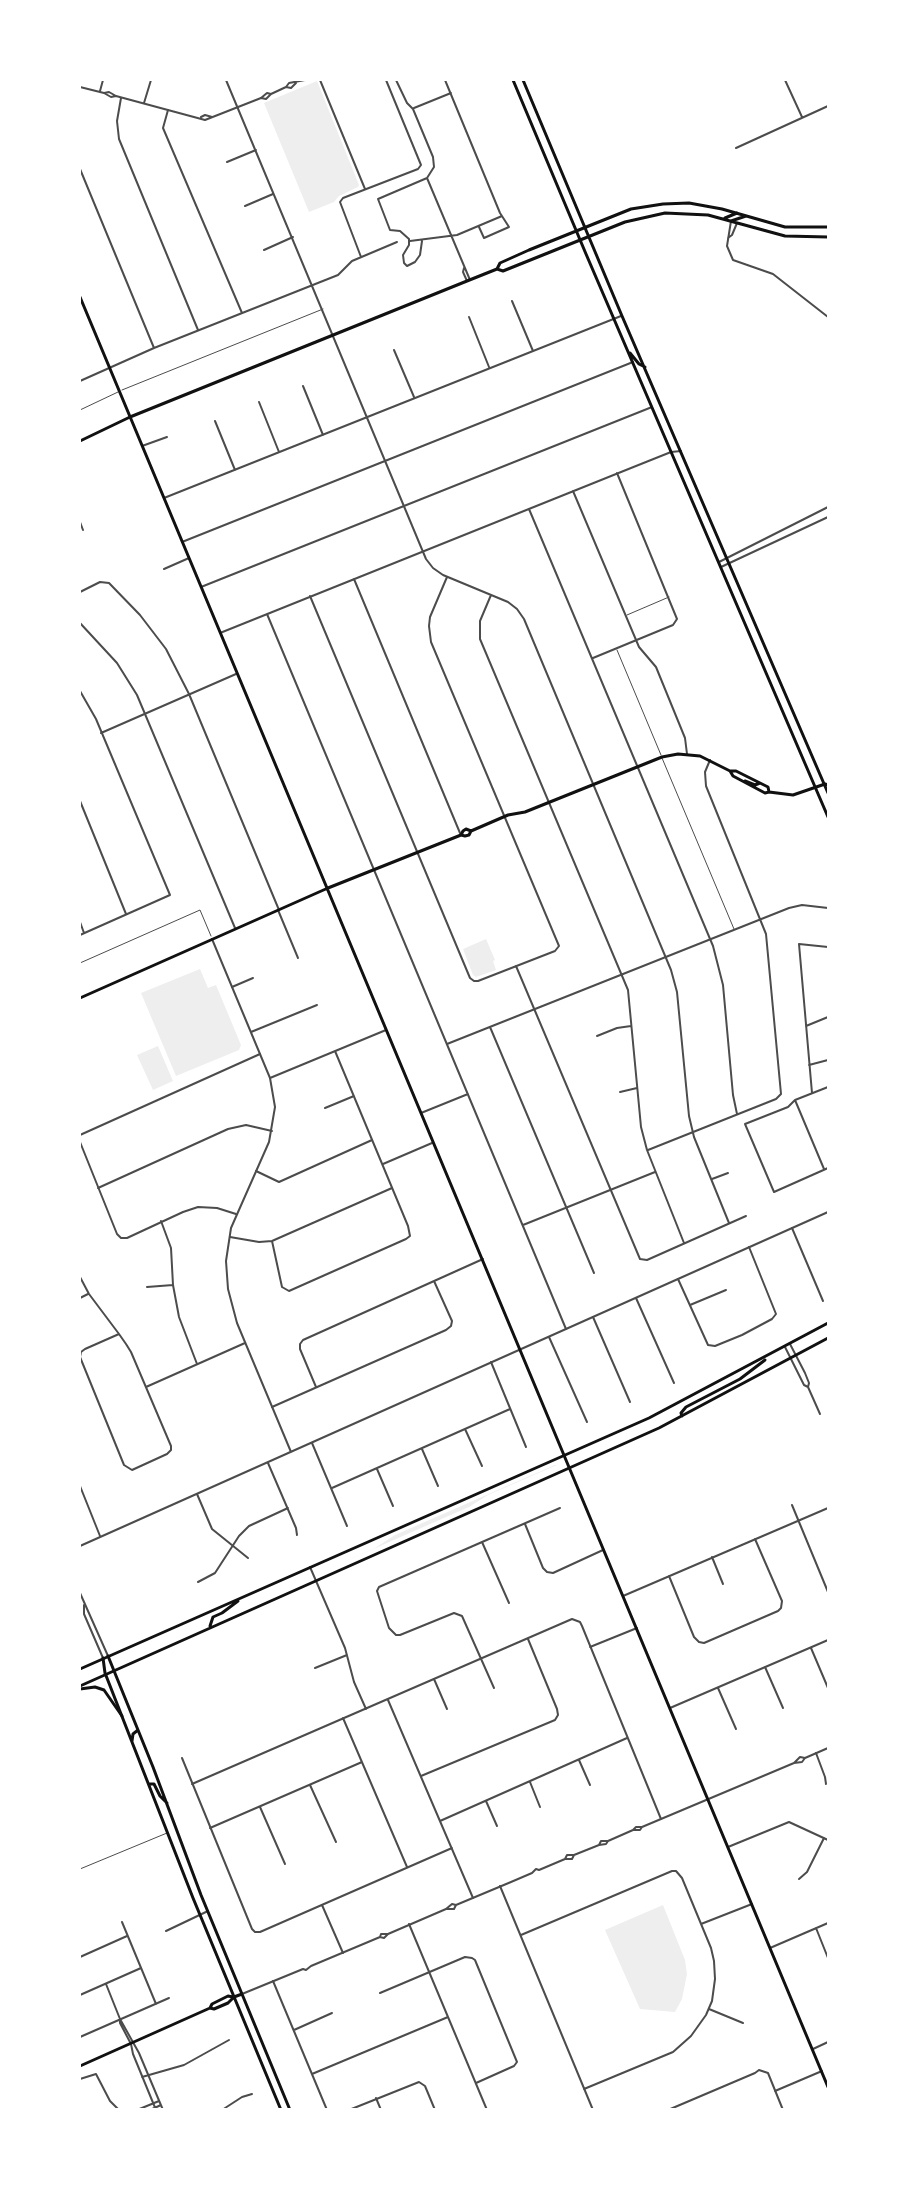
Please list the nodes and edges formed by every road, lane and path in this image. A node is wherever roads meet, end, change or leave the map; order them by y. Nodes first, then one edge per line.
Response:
1 (103, 80) edge
2 (151, 80) edge
3 (226, 80) edge
4 (305, 80) edge
5 (320, 80) edge
6 (386, 80) edge
7 (396, 80) edge
8 (445, 80) edge
9 (513, 80) edge
10 (523, 80) edge
11 (786, 80) edge
12 (80, 87) edge
13 (99, 92) junction
14 (451, 93) junction
15 (530, 96) junction
16 (121, 98) junction
17 (521, 99) junction
18 (144, 104) junction
19 (828, 106) edge
20 (238, 108) junction
21 (413, 109) junction
22 (168, 110) junction
23 (802, 117) junction
24 (736, 148) dead end
25 (256, 150) junction
26 (227, 162) dead end
27 (80, 169) edge
28 (427, 178) junction
29 (366, 189) junction
30 (274, 194) junction
31 (245, 206) dead end
32 (737, 213) junction
33 (502, 216) junction
34 (746, 216) junction
35 (724, 219) junction
36 (731, 221) junction
37 (737, 223) junction
38 (479, 227) junction
39 (586, 227) junction
40 (828, 227) edge
41 (576, 231) junction
42 (293, 237) junction
43 (451, 237) junction
44 (590, 237) junction
45 (828, 237) edge
46 (728, 238) junction
47 (410, 241) junction
48 (422, 241) junction
49 (580, 241) junction
50 (398, 243) dead end
51 (264, 250) dead end
52 (361, 257) junction
53 (497, 269) junction
54 (469, 281) junction
55 (313, 285) junction
56 (80, 297) edge
57 (512, 301) dead end
58 (323, 309) junction
59 (242, 313) junction
60 (622, 315) junction
61 (469, 317) dead end
62 (828, 317) edge
63 (614, 319) junction
64 (198, 330) junction
65 (334, 335) junction
66 (154, 348) junction
67 (627, 349) junction
68 (394, 350) dead end
69 (533, 351) junction
70 (633, 362) junction
71 (109, 367) junction
72 (645, 367) junction
73 (490, 368) junction
74 (80, 381) edge
75 (303, 386) dead end
76 (119, 391) junction
77 (414, 398) junction
78 (259, 402) dead end
79 (652, 407) junction
80 (80, 410) edge
81 (130, 417) junction
82 (367, 417) junction
83 (215, 421) dead end
84 (323, 435) junction
85 (167, 438) dead end
86 (80, 441) edge
87 (142, 446) junction
88 (681, 451) junction
89 (279, 452) junction
90 (671, 452) junction
91 (385, 461) junction
92 (235, 470) junction
93 (617, 473) junction
94 (573, 491) junction
95 (164, 498) junction
96 (404, 506) junction
97 (828, 507) edge
98 (529, 509) junction
99 (828, 517) edge
100 (80, 522) edge
101 (83, 530) dead end
102 (182, 542) junction
103 (423, 551) junction
104 (189, 558) junction
105 (727, 558) junction
106 (718, 562) junction
107 (729, 563) junction
108 (721, 567) junction
109 (164, 569) dead end
110 (447, 577) junction
111 (354, 579) junction
112 (201, 587) junction
113 (80, 592) edge
114 (310, 596) junction
115 (491, 596) junction
116 (669, 597) junction
117 (267, 614) junction
118 (625, 615) junction
119 (80, 623) edge
120 (220, 633) junction
121 (636, 641) junction
122 (616, 649) junction
123 (592, 658) junction
124 (238, 674) junction
125 (80, 691) edge
126 (189, 694) junction
127 (145, 714) junction
128 (102, 733) junction
129 (687, 754) junction
130 (662, 757) junction
131 (710, 760) junction
132 (638, 767) junction
133 (730, 771) junction
134 (738, 779) junction
135 (828, 779) edge
136 (760, 783) junction
137 (594, 784) junction
138 (826, 785) edge
139 (816, 788) junction
140 (769, 792) junction
141 (828, 794) edge
142 (80, 801) edge
143 (550, 802) junction
144 (505, 817) junction
145 (828, 817) edge
146 (461, 835) junction
147 (417, 852) junction
148 (374, 869) junction
149 (328, 888) junction
150 (828, 908) edge
151 (279, 910) junction
152 (126, 914) junction
153 (761, 919) junction
154 (80, 922) edge
155 (235, 929) junction
156 (734, 930) junction
157 (84, 933) junction
158 (80, 935) edge
159 (212, 939) junction
160 (710, 939) junction
161 (828, 947) edge
162 (666, 957) junction
163 (298, 958) dead end
164 (80, 963) edge
165 (516, 966) junction
166 (621, 975) junction
167 (254, 978) dead end
168 (232, 987) junction
169 (80, 998) edge
170 (317, 1005) dead end
171 (534, 1010) junction
172 (828, 1017) edge
173 (632, 1026) junction
174 (806, 1026) junction
175 (490, 1027) junction
176 (387, 1029) junction
177 (251, 1032) junction
178 (597, 1036) dead end
179 (447, 1044) junction
180 (335, 1051) junction
181 (260, 1054) junction
182 (828, 1060) edge
183 (809, 1065) junction
184 (270, 1078) junction
185 (828, 1087) edge
186 (637, 1088) junction
187 (621, 1092) dead end
188 (812, 1093) junction
189 (468, 1094) junction
190 (354, 1096) junction
191 (795, 1100) junction
192 (325, 1108) dead end
193 (422, 1113) junction
194 (737, 1114) junction
195 (273, 1131) junction
196 (693, 1132) junction
197 (80, 1135) edge
198 (372, 1140) junction
199 (80, 1142) edge
200 (434, 1142) junction
201 (647, 1150) junction
202 (382, 1164) junction
203 (827, 1168) edge
204 (256, 1171) junction
205 (655, 1172) junction
206 (828, 1172) edge
207 (728, 1173) dead end
208 (712, 1179) junction
209 (98, 1188) junction
210 (392, 1188) junction
211 (610, 1190) junction
212 (566, 1208) junction
213 (828, 1212) edge
214 (236, 1214) junction
215 (746, 1216) dead end
216 (161, 1221) junction
217 (729, 1223) junction
218 (523, 1225) junction
219 (792, 1228) junction
220 (230, 1237) junction
221 (272, 1241) junction
222 (684, 1243) junction
223 (749, 1247) junction
224 (483, 1259) junction
225 (594, 1273) dead end
226 (80, 1277) edge
227 (678, 1279) junction
228 (434, 1281) junction
229 (173, 1285) junction
230 (147, 1287) dead end
231 (726, 1290) dead end
232 (88, 1294) junction
233 (80, 1298) edge
234 (636, 1298) junction
235 (823, 1301) dead end
236 (690, 1305) junction
237 (593, 1317) junction
238 (828, 1323) edge
239 (566, 1329) junction
240 (119, 1334) junction
241 (549, 1336) junction
242 (828, 1338) edge
243 (245, 1342) junction
244 (790, 1344) junction
245 (785, 1347) junction
246 (520, 1349) junction
247 (81, 1352) edge
248 (771, 1354) junction
249 (796, 1356) junction
250 (791, 1359) junction
251 (491, 1362) junction
252 (196, 1364) junction
253 (674, 1383) dead end
254 (146, 1387) junction
255 (316, 1387) junction
256 (808, 1388) junction
257 (630, 1402) dead end
258 (272, 1407) junction
259 (510, 1409) junction
260 (820, 1414) dead end
261 (682, 1416) junction
262 (587, 1422) dead end
263 (465, 1429) junction
264 (312, 1443) junction
265 (526, 1447) dead end
266 (422, 1449) junction
267 (291, 1452) junction
268 (565, 1456) junction
269 (268, 1462) junction
270 (482, 1466) dead end
271 (570, 1468) junction
272 (377, 1469) junction
273 (80, 1486) edge
274 (438, 1486) dead end
275 (332, 1488) junction
276 (197, 1494) junction
277 (792, 1505) dead end
278 (393, 1506) dead end
279 (288, 1508) junction
280 (560, 1508) dead end
281 (828, 1508) edge
282 (798, 1521) junction
283 (525, 1524) junction
284 (347, 1526) dead end
285 (297, 1535) dead end
286 (100, 1537) junction
287 (755, 1539) junction
288 (482, 1542) junction
289 (80, 1546) edge
290 (233, 1546) junction
291 (604, 1549) junction
292 (712, 1557) junction
293 (248, 1558) dead end
294 (310, 1568) junction
295 (669, 1576) junction
296 (315, 1580) junction
297 (198, 1582) dead end
298 (723, 1584) dead end
299 (828, 1590) edge
300 (80, 1593) edge
301 (623, 1596) junction
302 (242, 1598) junction
303 (509, 1603) dead end
304 (210, 1626) junction
305 (637, 1628) junction
306 (527, 1639) junction
307 (828, 1640) edge
308 (590, 1647) junction
309 (812, 1648) junction
310 (347, 1654) junction
311 (105, 1657) junction
312 (481, 1659) junction
313 (765, 1667) junction
314 (315, 1668) dead end
315 (80, 1669) edge
316 (109, 1671) junction
317 (435, 1679) junction
318 (80, 1687) edge
319 (494, 1688) dead end
320 (718, 1688) junction
321 (828, 1688) edge
322 (388, 1700) junction
323 (670, 1708) junction
324 (783, 1708) dead end
325 (366, 1709) junction
326 (447, 1709) dead end
327 (122, 1716) junction
328 (343, 1718) junction
329 (736, 1729) dead end
330 (138, 1730) junction
331 (628, 1738) junction
332 (132, 1743) junction
333 (828, 1748) edge
334 (816, 1753) junction
335 (182, 1758) dead end
336 (579, 1760) junction
337 (362, 1762) junction
338 (421, 1776) junction
339 (530, 1782) junction
340 (149, 1784) junction
341 (192, 1784) junction
342 (826, 1784) dead end
343 (310, 1785) junction
344 (590, 1785) dead end
345 (708, 1799) junction
346 (486, 1801) junction
347 (168, 1804) junction
348 (260, 1807) junction
349 (540, 1807) dead end
350 (661, 1819) junction
351 (440, 1821) junction
352 (497, 1826) dead end
353 (210, 1828) junction
354 (177, 1829) junction
355 (169, 1833) junction
356 (824, 1838) junction
357 (828, 1840) edge
358 (336, 1842) dead end
359 (728, 1847) junction
360 (452, 1848) junction
361 (285, 1864) dead end
362 (407, 1867) junction
363 (80, 1869) edge
364 (800, 1879) dead end
365 (500, 1886) junction
366 (473, 1898) junction
367 (752, 1904) junction
368 (322, 1905) junction
369 (208, 1911) junction
370 (200, 1915) junction
371 (122, 1922) dead end
372 (828, 1923) edge
373 (409, 1924) junction
374 (701, 1924) junction
375 (816, 1928) junction
376 (166, 1931) dead end
377 (127, 1935) junction
378 (521, 1935) junction
379 (770, 1948) junction
380 (342, 1953) junction
381 (80, 1957) edge
382 (828, 1958) edge
383 (141, 1968) junction
384 (430, 1972) junction
385 (273, 1981) junction
386 (106, 1984) junction
387 (380, 1993) dead end
388 (80, 1995) edge
389 (238, 1996) junction
390 (169, 1998) dead end
391 (156, 2004) junction
392 (709, 2009) junction
393 (332, 2013) dead end
394 (448, 2017) junction
395 (120, 2019) junction
396 (743, 2023) dead end
397 (294, 2030) junction
398 (80, 2037) edge
399 (229, 2040) dead end
400 (828, 2042) edge
401 (132, 2043) junction
402 (813, 2049) junction
403 (80, 2066) edge
404 (822, 2071) junction
405 (148, 2074) junction
406 (312, 2074) junction
407 (142, 2077) junction
408 (80, 2079) edge
409 (476, 2083) junction
410 (828, 2087) edge
411 (584, 2090) junction
412 (775, 2091) junction
413 (252, 2094) dead end
414 (376, 2098) junction
415 (159, 2100) junction
416 (153, 2103) junction
417 (161, 2105) junction
418 (155, 2108) edge
419 (119, 2109) edge
420 (137, 2109) edge
421 (150, 2109) edge
422 (163, 2109) edge
423 (222, 2109) edge
424 (280, 2109) edge
425 (290, 2109) edge
426 (327, 2109) edge
427 (349, 2109) edge
428 (381, 2109) edge
429 (435, 2109) edge
430 (487, 2109) edge
431 (593, 2109) edge
432 (668, 2109) edge
433 (783, 2109) edge

1 - 13 street
2 - 18 street
3 - 20 street
4 - 20 street
5 - 29 street
6 - 29 street
7 - 21 street
8 - 14 street
9 - 17 main road
10 - 15 main road
11 - 23 street
12 - 13 street
13 - 16 street
14 - 21 street
14 - 33 street
15 - 17 main road
15 - 39 main road
16 - 18 street
16 - 64 street
17 - 41 main road
18 - 22 street
19 - 23 street
20 - 22 street
20 - 25 street
21 - 28 street
22 - 59 street
23 - 24 street
25 - 26 street
25 - 30 street
27 - 66 street
28 - 43 street
28 - 47 street
29 - 52 street
30 - 31 street
30 - 42 street
32 - 34 main road
32 - 35 main road
32 - 39 main road
33 - 38 street
33 - 38 street
34 - 36 main road
34 - 40 main road
35 - 36 main road
35 - 44 main road
36 - 37 main road
36 - 46 street
37 - 45 main road
37 - 46 street
38 - 43 street
39 - 41 main road
39 - 44 main road
41 - 49 main road
41 - 53 main road
42 - 51 street
42 - 55 street
43 - 48 street
43 - 54 street
44 - 49 main road
44 - 60 main road
46 - 62 street
47 - 48 street
47 - 48 street
49 - 53 main road
49 - 63 main road
50 - 52 street
52 - 55 street
53 - 54 main road
54 - 65 main road
55 - 58 street
55 - 59 street
56 - 71 main road
57 - 69 street
58 - 65 street
58 - 76 lane
59 - 64 street
60 - 63 street
60 - 72 main road
61 - 73 street
63 - 67 main road
63 - 69 street
64 - 66 street
65 - 81 main road
65 - 82 street
66 - 71 street
67 - 70 main road
67 - 72 main road
68 - 77 street
69 - 73 street
70 - 79 main road
70 - 91 street
71 - 74 street
71 - 76 main road
72 - 88 main road
73 - 77 street
75 - 84 street
76 - 80 lane
76 - 81 main road
77 - 82 street
78 - 89 street
79 - 90 main road
79 - 96 street
81 - 86 main road
81 - 87 main road
82 - 84 street
82 - 91 street
83 - 92 street
84 - 89 street
85 - 87 street
87 - 95 main road
88 - 90 street
88 - 105 main road
89 - 92 street
90 - 93 street
90 - 106 main road
91 - 96 street
91 - 102 street
92 - 95 street
93 - 94 street
93 - 116 street
94 - 98 street
94 - 118 street
95 - 102 main road
96 - 103 street
96 - 112 street
97 - 105 street
98 - 103 street
98 - 123 street
99 - 107 street
100 - 101 street
102 - 104 main road
103 - 110 street
103 - 111 street
104 - 109 street
104 - 112 main road
105 - 106 street
105 - 107 main road
106 - 108 main road
107 - 108 street
107 - 138 main road
108 - 139 main road
110 - 115 street
110 - 144 street
111 - 114 street
111 - 146 street
112 - 120 main road
113 - 126 street
114 - 117 street
114 - 147 street
115 - 137 street
115 - 143 street
116 - 118 lane
116 - 121 street
117 - 120 street
117 - 148 street
118 - 121 street
119 - 127 street
120 - 124 main road
121 - 122 street
121 - 129 street
122 - 123 street
122 - 130 lane
123 - 132 street
124 - 126 street
124 - 149 main road
125 - 128 street
126 - 127 street
126 - 151 street
127 - 128 street
127 - 155 street
128 - 152 street
129 - 130 main road
129 - 131 main road
130 - 132 main road
130 - 156 lane
131 - 133 main road
131 - 153 street
132 - 137 main road
132 - 160 street
133 - 134 main road
133 - 136 main road
134 - 136 main road
134 - 140 main road
135 - 138 main road
136 - 140 main road
137 - 143 main road
137 - 162 street
138 - 139 main road
138 - 141 main road
139 - 140 main road
139 - 145 main road
142 - 152 street
143 - 144 main road
143 - 166 street
144 - 146 main road
144 - 165 street
146 - 147 main road
147 - 148 main road
147 - 165 street
148 - 149 main road
148 - 179 street
149 - 151 main road
149 - 176 main road
150 - 153 street
151 - 155 main road
151 - 163 street
152 - 157 street
153 - 156 street
153 - 194 street
154 - 157 street
155 - 159 main road
156 - 160 street
157 - 158 street
159 - 164 lane
159 - 168 street
159 - 169 main road
160 - 162 street
160 - 194 street
161 - 174 street
162 - 166 street
162 - 196 street
165 - 171 street
166 - 171 street
166 - 173 street
167 - 168 street
168 - 177 street
170 - 177 street
171 - 175 street
171 - 211 street
172 - 174 street
173 - 178 street
173 - 186 street
174 - 183 street
175 - 179 street
175 - 212 street
176 - 180 street
176 - 193 main road
177 - 181 street
179 - 189 street
180 - 184 street
180 - 190 street
181 - 184 street
181 - 197 street
182 - 183 street
183 - 188 street
184 - 195 street
185 - 188 street
186 - 187 street
186 - 201 street
188 - 191 street
189 - 193 street
189 - 218 street
190 - 192 street
190 - 198 street
191 - 203 street
191 - 203 street
193 - 200 main road
194 - 196 street
195 - 204 street
195 - 209 street
196 - 201 street
196 - 208 street
198 - 202 street
198 - 204 street
199 - 209 street
200 - 202 street
200 - 224 main road
201 - 205 street
202 - 210 street
203 - 206 street
204 - 214 street
205 - 211 street
205 - 222 street
207 - 208 street
208 - 217 street
209 - 216 street
210 - 221 street
210 - 221 street
211 - 212 street
211 - 222 street
212 - 218 street
212 - 225 street
213 - 219 street
214 - 216 street
214 - 220 street
215 - 217 street
216 - 229 street
217 - 222 street
218 - 239 street
219 - 223 street
219 - 235 street
220 - 221 street
220 - 243 street
223 - 227 street
223 - 236 street
224 - 228 street
224 - 246 main road
226 - 232 street
227 - 234 street
227 - 236 street
228 - 255 street
228 - 255 street
229 - 230 street
229 - 252 street
231 - 236 street
232 - 233 street
232 - 240 street
234 - 237 street
234 - 253 street
237 - 239 street
237 - 257 street
238 - 244 main road
239 - 241 street
240 - 247 street
240 - 254 street
241 - 246 street
241 - 262 street
242 - 249 main road
243 - 252 street
243 - 258 street
244 - 245 main road
244 - 249 street
245 - 248 main road
245 - 250 street
246 - 251 street
246 - 268 main road
247 - 254 street
248 - 261 main road
248 - 268 main road
249 - 250 main road
249 - 256 street
250 - 256 street
250 - 261 main road
251 - 259 street
251 - 264 street
252 - 254 street
255 - 258 street
256 - 260 street
258 - 267 street
259 - 263 street
259 - 265 street
261 - 271 main road
263 - 266 street
263 - 270 street
264 - 267 street
264 - 275 street
266 - 272 street
266 - 274 street
267 - 269 street
268 - 271 main road
268 - 294 main road
269 - 276 street
269 - 279 street
271 - 291 main road
271 - 296 main road
272 - 275 street
272 - 278 street
273 - 286 street
275 - 284 street
276 - 286 street
276 - 290 street
277 - 282 street
279 - 285 street
279 - 290 street
280 - 283 street
281 - 282 street
282 - 287 street
282 - 299 street
283 - 288 street
283 - 291 street
286 - 289 street
287 - 292 street
287 - 295 street
288 - 303 street
288 - 312 street
290 - 293 street
290 - 297 street
291 - 301 main road
292 - 295 street
292 - 298 street
294 - 296 street
294 - 302 main road
295 - 301 street
296 - 304 main road
296 - 310 street
300 - 311 street
301 - 305 main road
302 - 304 main road
302 - 311 main road
304 - 316 main road
305 - 308 street
305 - 323 main road
306 - 308 street
306 - 312 street
306 - 338 street
307 - 309 street
308 - 331 street
309 - 313 street
309 - 321 street
310 - 314 street
310 - 325 street
311 - 315 main road
311 - 316 main road
311 - 316 main road
312 - 317 street
312 - 319 street
313 - 320 street
313 - 324 street
316 - 318 main road
316 - 327 main road
316 - 330 main road
317 - 322 street
317 - 326 street
318 - 327 main road
320 - 323 street
320 - 329 street
322 - 325 street
322 - 338 street
323 - 345 main road
325 - 328 street
327 - 332 main road
328 - 337 street
328 - 341 street
330 - 332 main road
330 - 347 main road
331 - 336 street
331 - 350 street
332 - 340 main road
333 - 334 street
334 - 342 street
334 - 345 street
335 - 341 street
336 - 339 street
336 - 344 street
337 - 343 street
337 - 362 street
338 - 351 street
339 - 346 street
339 - 349 street
340 - 347 main road
340 - 355 main road
341 - 353 street
343 - 348 street
343 - 358 street
345 - 350 street
345 - 359 main road
346 - 351 street
346 - 352 street
347 - 354 main road
348 - 353 street
348 - 361 street
350 - 365 street
351 - 360 street
353 - 368 street
354 - 355 main road
354 - 369 main road
355 - 363 lane
355 - 370 main road
356 - 357 street
356 - 359 street
356 - 364 street
359 - 367 main road
360 - 362 street
360 - 366 street
362 - 368 street
365 - 366 street
365 - 378 street
366 - 373 street
367 - 374 street
367 - 379 main road
368 - 380 street
369 - 370 street
369 - 389 main road
370 - 376 street
370 - 389 main road
371 - 377 street
372 - 375 street
373 - 380 street
373 - 384 street
374 - 378 street
374 - 392 street
375 - 379 street
375 - 382 street
377 - 381 street
377 - 383 street
378 - 411 street
379 - 402 main road
380 - 385 street
383 - 386 street
383 - 391 street
384 - 387 street
384 - 394 street
384 - 409 street
385 - 389 street
385 - 397 street
386 - 388 street
386 - 395 street
389 - 401 main road
389 - 424 main road
389 - 425 main road
390 - 391 street
391 - 395 street
392 - 396 street
392 - 411 street
393 - 397 street
394 - 406 street
394 - 409 street
395 - 398 street
395 - 401 street
397 - 406 street
399 - 405 street
400 - 402 street
401 - 403 main road
401 - 405 street
401 - 407 street
402 - 404 main road
404 - 410 main road
404 - 412 street
405 - 407 street
405 - 415 street
406 - 426 street
407 - 416 street
408 - 419 street
409 - 430 street
411 - 431 street
412 - 432 street
412 - 433 street
413 - 423 street
414 - 427 street
414 - 428 street
414 - 429 street
415 - 416 street
415 - 417 street
416 - 418 street
416 - 420 street
417 - 418 street
417 - 422 street
418 - 421 street

